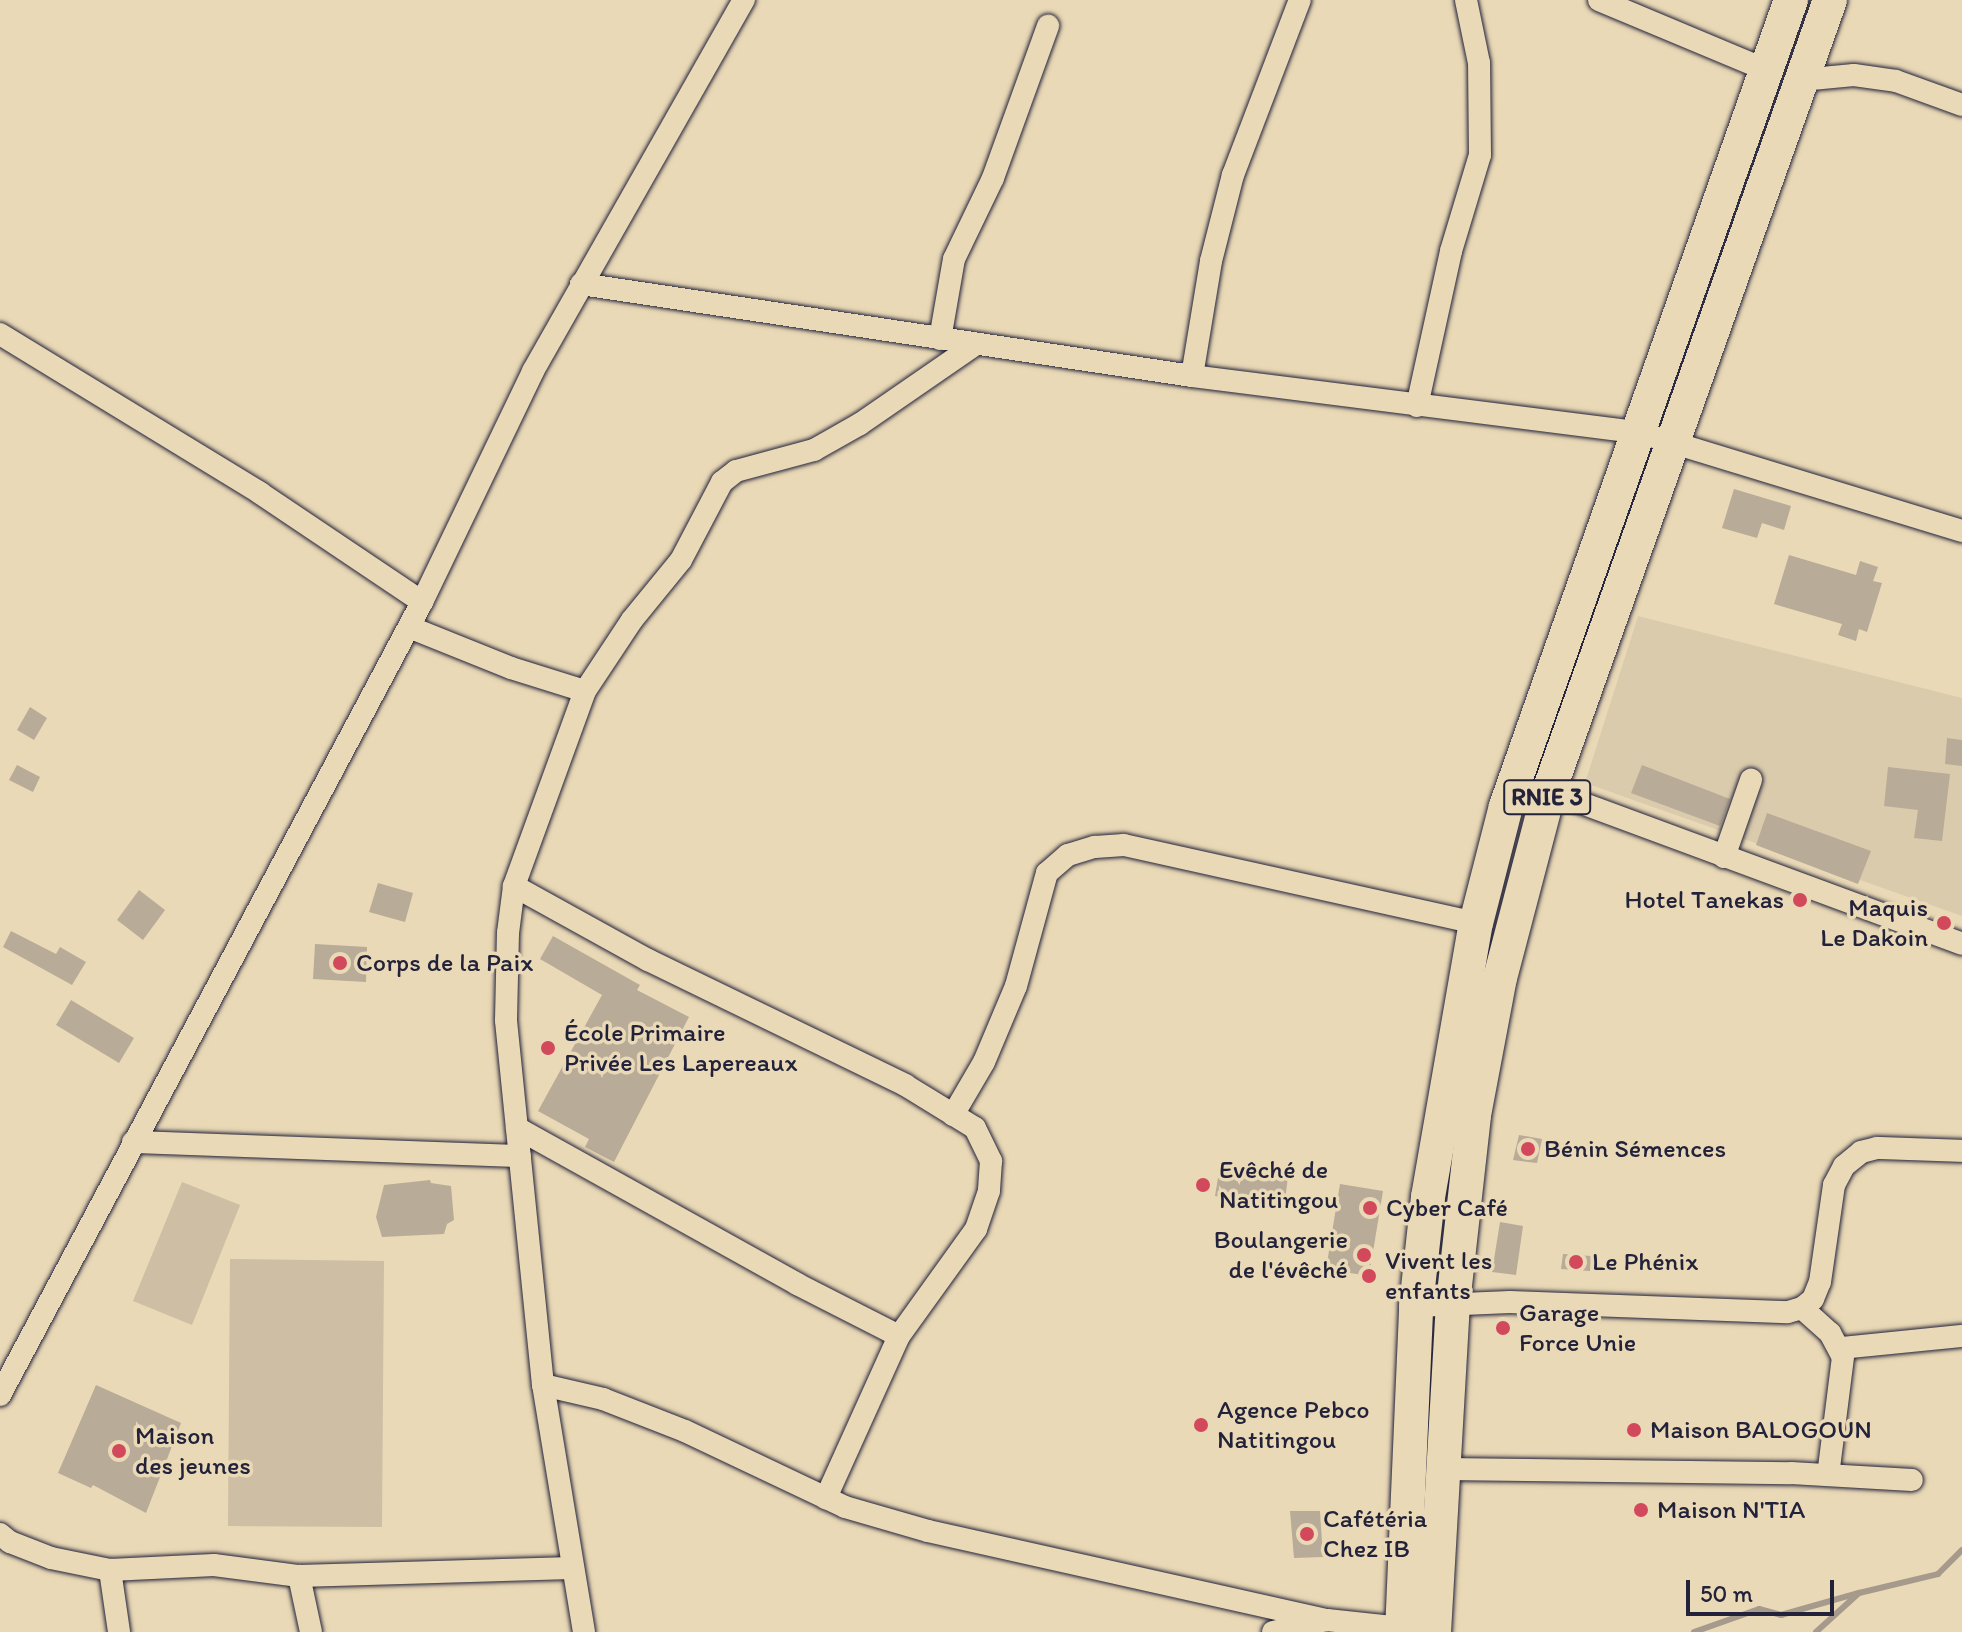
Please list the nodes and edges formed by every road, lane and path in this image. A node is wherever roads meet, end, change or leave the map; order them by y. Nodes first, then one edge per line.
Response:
1 (744, 0) edge
2 (1300, 0) edge
3 (1466, 0) edge
4 (1599, 0) edge
5 (1791, 0) edge
6 (1830, 0) edge
7 (1048, 26) dead end
8 (1766, 70) junction
9 (1801, 80) junction
10 (1962, 105) edge
11 (581, 284) junction
12 (0, 334) edge
13 (940, 339) junction
14 (976, 344) junction
15 (1192, 376) junction
16 (1417, 406) junction
17 (1638, 432) junction
18 (1671, 442) junction
19 (1962, 531) edge
20 (422, 602) junction
21 (409, 627) junction
22 (585, 691) junction
23 (1751, 780) dead end
24 (1549, 791) junction
25 (1724, 857) junction
26 (514, 886) junction
27 (1476, 923) junction
28 (1962, 944) edge
29 (953, 1115) junction
30 (517, 1128) junction
31 (133, 1142) junction
32 (1962, 1151) edge
33 (520, 1156) junction
34 (1453, 1303) junction
35 (1416, 1306) junction
36 (1802, 1308) junction
37 (899, 1336) junction
38 (1962, 1336) edge
39 (1841, 1348) junction
40 (543, 1385) junction
41 (0, 1395) edge
42 (1445, 1469) junction
43 (1828, 1475) junction
44 (1912, 1480) dead end
45 (826, 1498) junction
46 (0, 1534) edge
47 (572, 1568) junction
48 (110, 1570) junction
49 (299, 1576) junction
50 (1327, 1620) junction
51 (1413, 1631) edge
52 (119, 1632) edge
53 (311, 1632) edge
54 (584, 1632) edge
55 (1273, 1632) edge

1 - 11 street
2 - 15 street
3 - 16 street
4 - 8 street
5 - 8 highway, RNIE 3
6 - 9 highway, RNIE 3
7 - 13 street
8 - 17 highway, RNIE 3
9 - 10 street
9 - 18 highway, RNIE 3
11 - 13 street
11 - 20 street
12 - 20 street
13 - 14 street
14 - 15 street
14 - 22 street
15 - 16 street
16 - 17 street
17 - 18 street
17 - 27 highway, RNIE 3
18 - 19 street
18 - 24 highway, RNIE 3
20 - 21 street
21 - 22 street
21 - 31 street
22 - 26 street
23 - 25 street
24 - 25 street
24 - 34 highway, RNIE 3
25 - 28 street
26 - 29 street
26 - 30 street
27 - 29 street
27 - 35 highway, RNIE 3
29 - 37 street
30 - 33 street
30 - 37 street
31 - 33 street
31 - 41 street
32 - 36 street
33 - 40 street
34 - 35 street
34 - 36 street
34 - 42 highway, RNIE 3
35 - 51 highway, RNIE 3
36 - 39 street
37 - 45 street
38 - 39 street
39 - 43 street
40 - 45 street
40 - 47 street
42 - 43 street
42 - 51 highway, RNIE 3
43 - 44 street
45 - 50 street
46 - 48 street
47 - 49 street
47 - 54 street
48 - 49 street
48 - 52 street
49 - 53 street
50 - 51 street
50 - 55 street

